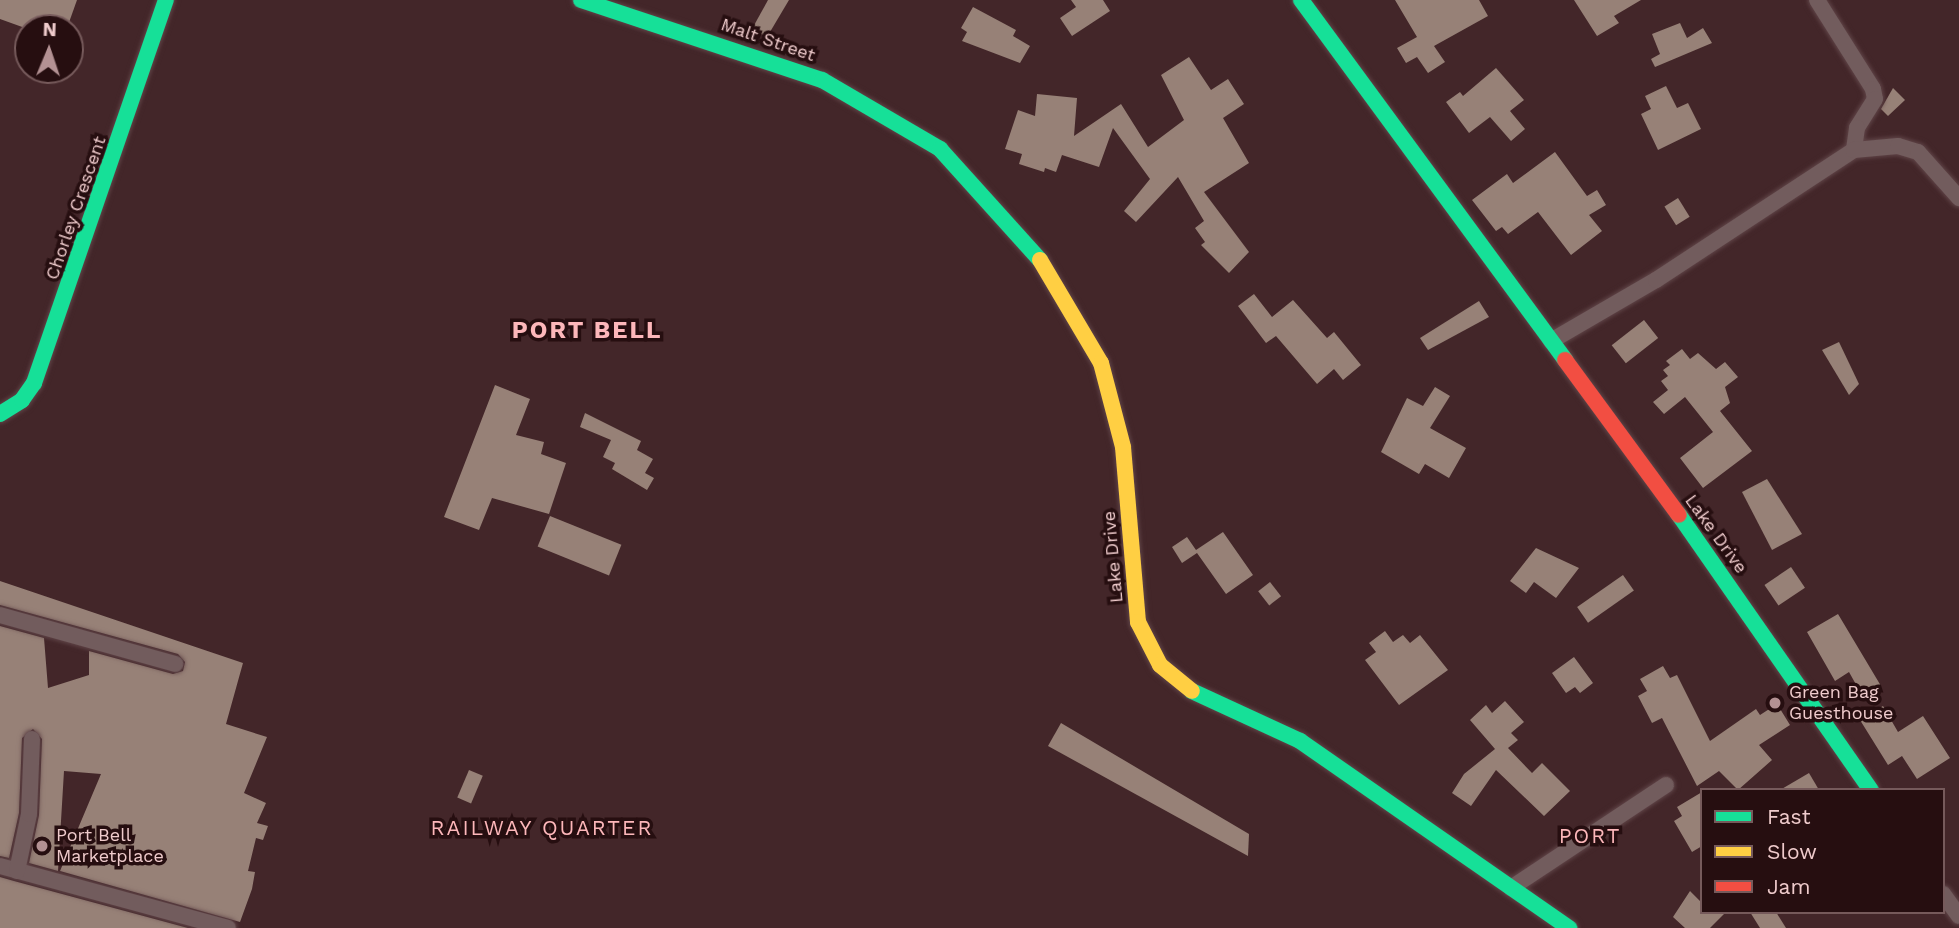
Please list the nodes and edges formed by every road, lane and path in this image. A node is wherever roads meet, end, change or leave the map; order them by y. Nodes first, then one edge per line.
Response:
1 (166, 0) edge
2 (581, 0) edge
3 (1301, 0) edge
4 (1817, 0) edge
5 (822, 80) joint
6 (1854, 150) junction
7 (1959, 198) edge
8 (1551, 341) junction
9 (0, 414) edge
10 (0, 615) edge
11 (175, 664) dead end
12 (33, 739) dead end
13 (1666, 785) dead end
14 (1870, 788) edge
15 (0, 866) edge
16 (17, 871) junction
17 (1511, 888) junction
18 (1945, 897) edge
19 (1959, 916) edge
20 (228, 928) edge
21 (1569, 928) edge

1 - 9 street, Chorley Crescent
2 - 5 street, Malt Street
3 - 8 street, Lake Drive
4 - 6 street
5 - 17 street, Lake Drive
6 - 7 street
6 - 8 street
8 - 14 street, Lake Drive
10 - 11 street
12 - 16 street
13 - 17 street
15 - 16 street
16 - 20 street
17 - 21 street, Lake Drive
18 - 19 street

